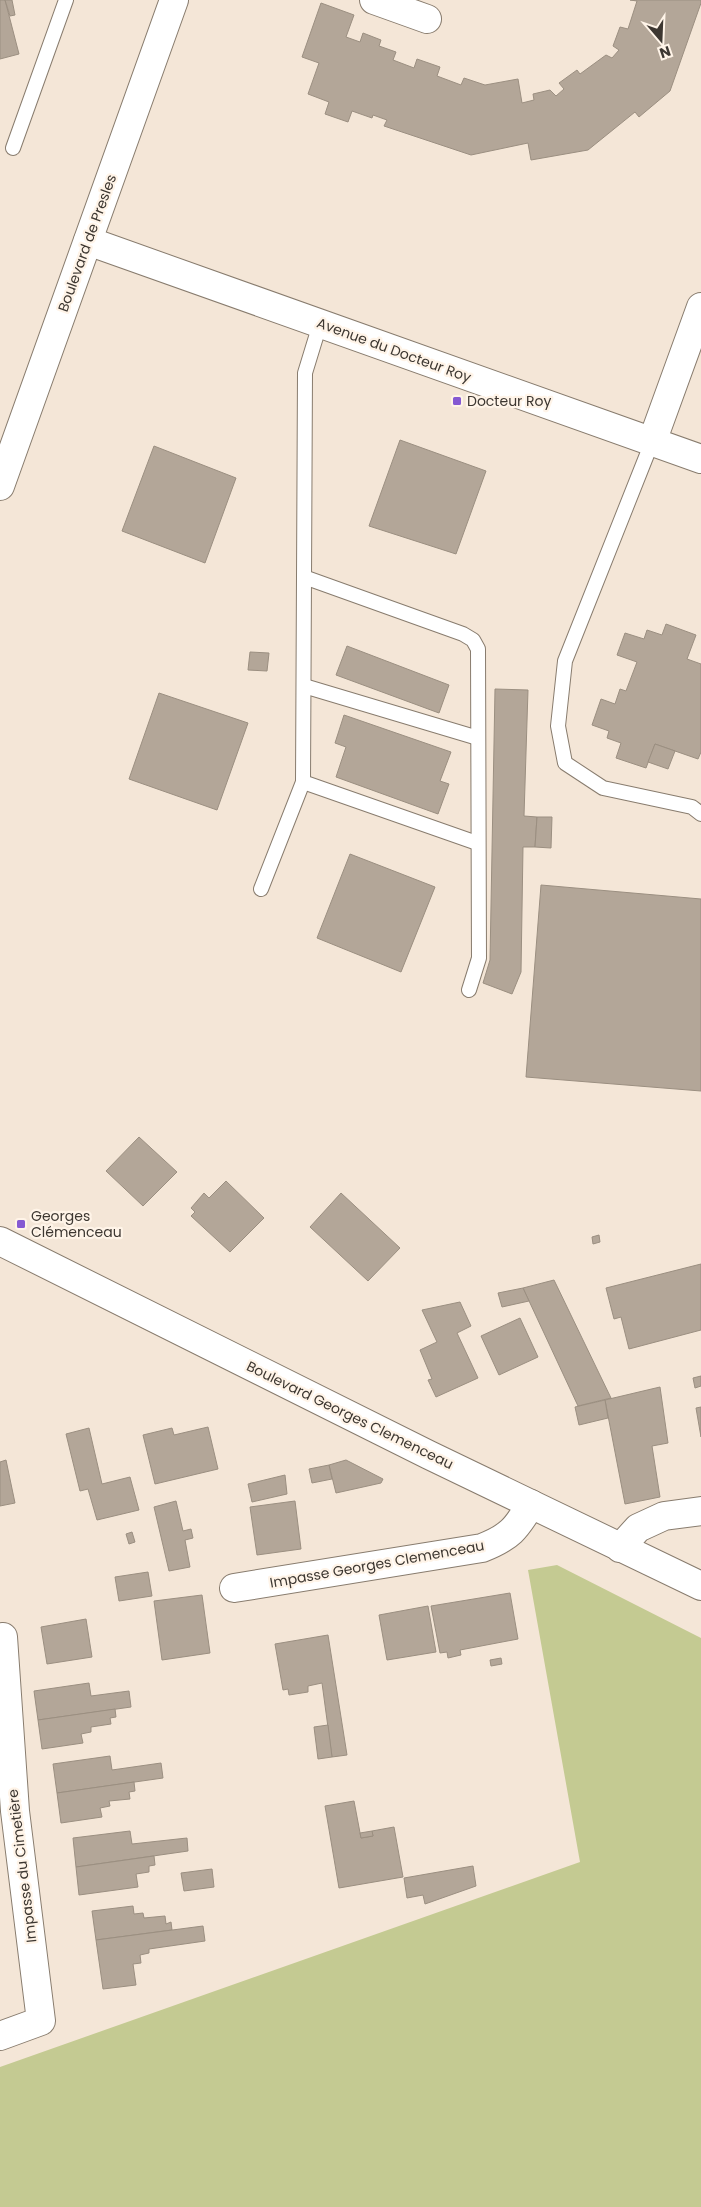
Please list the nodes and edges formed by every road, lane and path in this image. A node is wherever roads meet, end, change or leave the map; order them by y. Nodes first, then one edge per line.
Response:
1 (66, 0) edge
2 (174, 0) edge
3 (374, 0) edge
4 (427, 19) dead end
5 (13, 148) dead end
6 (88, 241) junction
7 (701, 307) edge
8 (320, 324) junction
9 (652, 442) junction
10 (701, 460) edge
11 (0, 486) edge
12 (304, 577) junction
13 (304, 686) junction
14 (478, 738) junction
15 (304, 782) junction
16 (701, 814) edge
17 (477, 843) junction
18 (261, 889) dead end
19 (469, 990) dead end
20 (0, 1242) edge
21 (531, 1504) junction
22 (701, 1510) edge
23 (620, 1548) junction
24 (701, 1586) edge
25 (234, 1588) dead end
26 (3, 1637) dead end
27 (0, 2036) edge

1 - 5 lane
2 - 6 street, Boulevard de Presles
3 - 4 street
6 - 8 street, Avenue du Docteur Roy
6 - 11 street, Boulevard de Presles
7 - 9 street
8 - 9 street, Avenue du Docteur Roy
8 - 12 lane
9 - 10 street, Avenue du Docteur Roy
9 - 16 lane
12 - 13 lane
12 - 14 lane
13 - 14 lane
13 - 15 lane
14 - 17 lane
15 - 17 lane
15 - 18 lane
17 - 19 lane
20 - 21 street, Boulevard Georges Clemenceau
21 - 23 street, Boulevard Georges Clemenceau
21 - 25 street, Impasse Georges Clemenceau
22 - 23 street
23 - 24 street, Boulevard Georges Clemenceau
26 - 27 street, Impasse du Cimetière

